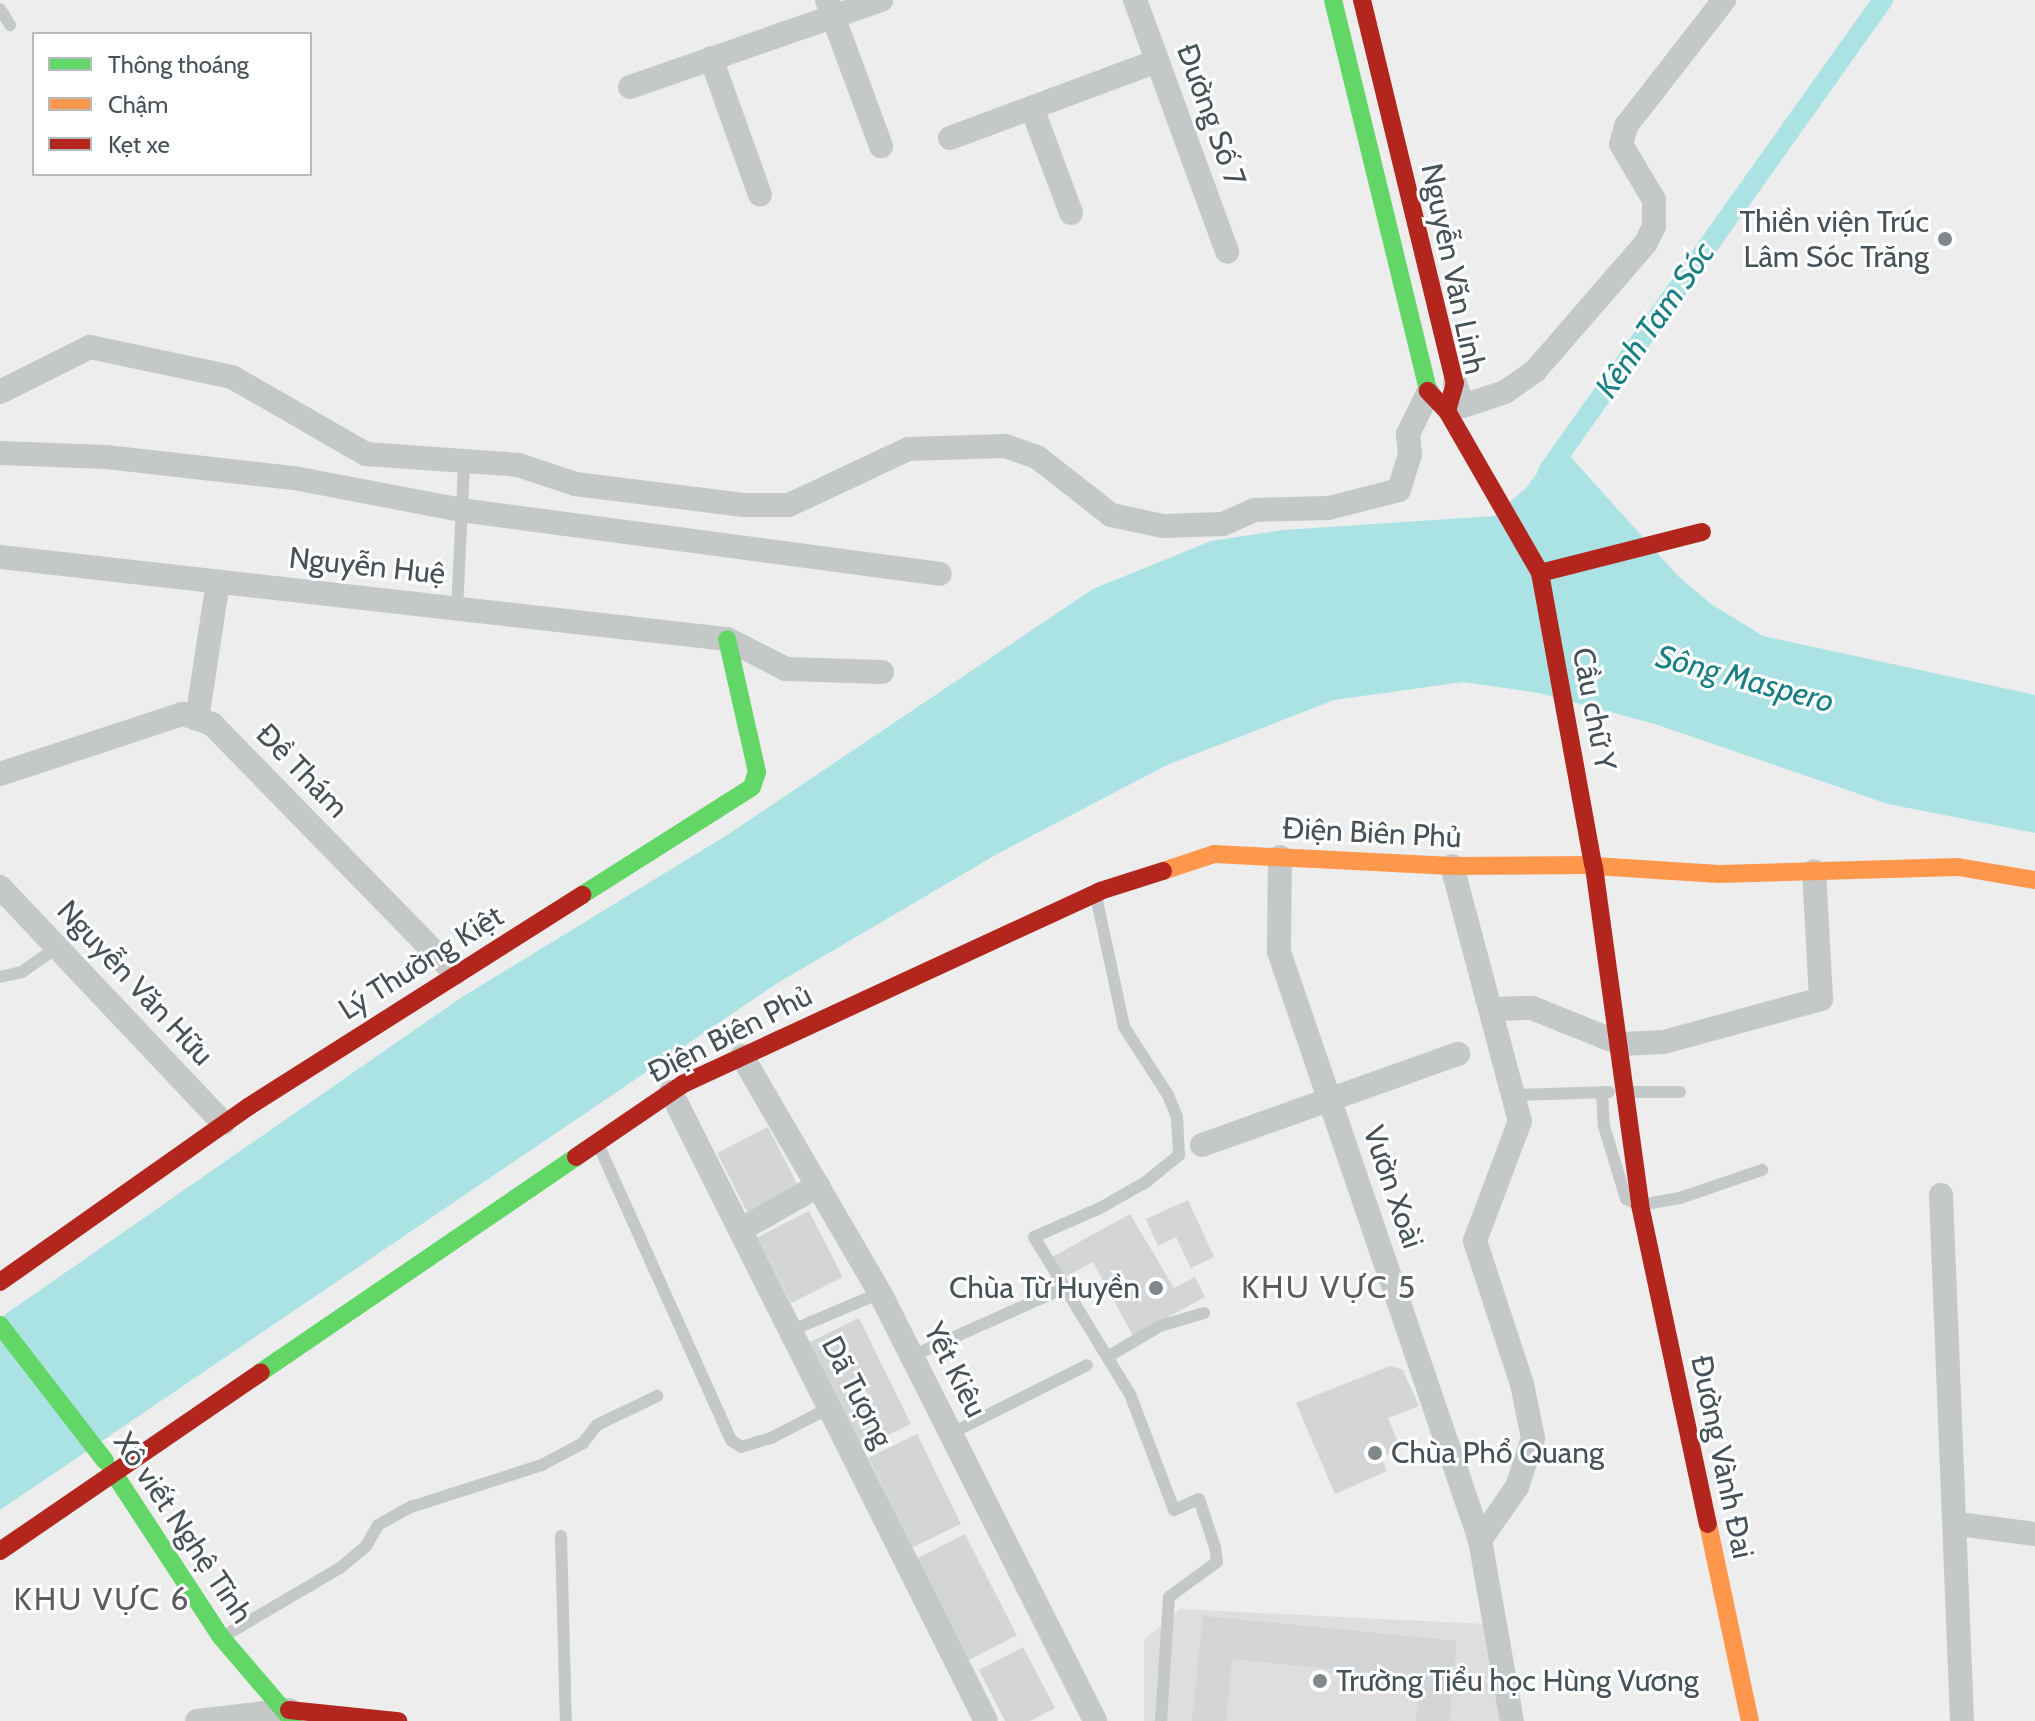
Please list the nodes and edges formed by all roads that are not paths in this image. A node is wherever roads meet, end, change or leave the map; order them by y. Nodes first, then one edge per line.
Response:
1 (881, 0) edge
2 (1135, 0) edge
3 (1333, 0) edge
4 (1724, 0) edge
5 (830, 8) edge
6 (1364, 8) edge
7 (0, 9) edge
8 (1338, 23) junction
9 (10, 25) dead end
10 (711, 58) junction
11 (1157, 61) junction
12 (630, 87) dead end
13 (1032, 108) junction
14 (950, 138) dead end
15 (881, 146) dead end
16 (760, 195) dead end
17 (1071, 213) dead end
18 (1227, 252) dead end
19 (1455, 383) junction
20 (0, 392) edge
21 (1428, 393) junction
22 (1447, 411) junction
23 (0, 453) edge
24 (464, 464) junction
25 (461, 510) junction
26 (1702, 532) dead end
27 (0, 557) edge
28 (1540, 573) junction
29 (940, 574) dead end
30 (218, 582) junction
31 (457, 609) junction
32 (727, 639) junction
33 (882, 672) dead end
34 (197, 719) junction
35 (0, 774) edge
36 (1280, 857) junction
37 (1593, 864) junction
38 (1452, 866) junction
39 (1814, 871) junction
40 (2035, 880) edge
41 (0, 887) edge
42 (1096, 893) junction
43 (57, 947) junction
44 (455, 973) junction
45 (0, 977) edge
46 (1494, 1009) junction
47 (1622, 1044) junction
48 (1458, 1054) dead end
49 (742, 1056) junction
50 (671, 1092) junction
51 (1602, 1092) junction
52 (1627, 1092) junction
53 (1680, 1092) dead end
54 (1513, 1095) junction
55 (1330, 1102) junction
56 (223, 1123) junction
57 (597, 1142) junction
58 (1202, 1145) dead end
59 (1762, 1170) dead end
60 (818, 1186) junction
61 (1941, 1195) dead end
62 (1640, 1205) junction
63 (740, 1230) junction
64 (0, 1282) edge
65 (1062, 1289) junction
66 (880, 1293) junction
67 (1204, 1313) dead end
68 (0, 1325) edge
69 (790, 1331) junction
70 (912, 1356) junction
71 (1109, 1356) junction
72 (1087, 1365) dead end
73 (657, 1396) dead end
74 (829, 1408) junction
75 (952, 1433) junction
76 (109, 1467) junction
77 (1958, 1524) junction
78 (2035, 1534) edge
79 (561, 1536) dead end
80 (1480, 1540) junction
81 (0, 1551) edge
82 (221, 1637) junction
83 (291, 1716) edge
84 (197, 1721) edge
85 (398, 1721) edge
86 (566, 1721) edge
87 (986, 1721) edge
88 (1095, 1721) edge
89 (1161, 1721) edge
90 (1512, 1721) edge
91 (1750, 1721) edge
92 (1962, 1721) edge

1 - 5 street
2 - 11 street, Đường Số 7
3 - 8 street, Nguyễn Văn Linh
4 - 19 street
5 - 10 street
5 - 15 street
6 - 8 street
6 - 19 street, Nguyễn Văn Linh
7 - 9 lane
8 - 21 street, Nguyễn Văn Linh
10 - 12 street
10 - 16 street
11 - 13 street
11 - 18 street, Đường Số 7
13 - 14 street
13 - 17 street
19 - 22 street, Nguyễn Văn Linh
20 - 24 street
21 - 22 street, Nguyễn Văn Linh
21 - 24 street
22 - 28 street, Cầu chữ Y
23 - 25 street
24 - 25 lane
25 - 29 street
25 - 31 lane
26 - 28 street
27 - 30 street, Nguyễn Huệ
28 - 37 street, Cầu chữ Y
30 - 31 street, Nguyễn Huệ
30 - 34 street
31 - 32 street, Nguyễn Huệ
32 - 33 street
32 - 44 street, Lý Thường Kiệt
34 - 35 street
34 - 44 street, Đề Thám
36 - 38 street, Điện Biên Phủ
36 - 42 street, Điện Biên Phủ
36 - 55 street, Vườn Xoài
37 - 38 street, Điện Biên Phủ
37 - 39 street, Điện Biên Phủ
37 - 47 street, Cầu chữ Y
38 - 46 street
39 - 40 street, Điện Biên Phủ
39 - 47 street
41 - 43 street, Nguyễn Văn Hữu
42 - 49 street, Điện Biên Phủ
42 - 65 lane
43 - 45 lane
43 - 56 street, Nguyễn Văn Hữu
44 - 56 street, Lý Thường Kiệt
46 - 47 street
46 - 54 street
47 - 52 street, Cầu chữ Y
48 - 55 street
49 - 50 street, Điện Biên Phủ
49 - 60 street, Yết Kiêu
50 - 57 street, Điện Biên Phủ
50 - 63 street, Dã Tượng
51 - 52 lane
51 - 54 lane
51 - 62 lane, Đường Vành Đai
52 - 53 lane
52 - 62 street, Cầu chữ Y
54 - 80 street
55 - 58 street
55 - 80 street, Vườn Xoài
56 - 64 street, Lý Thường Kiệt
57 - 74 lane
57 - 76 street, Điện Biên Phủ
59 - 62 lane
60 - 63 street
60 - 66 street, Yết Kiêu
61 - 77 street
62 - 91 street, Đường Vành Đai
63 - 69 street, Dã Tượng
65 - 70 lane
65 - 71 lane
66 - 69 lane
66 - 70 street, Yết Kiêu
67 - 71 lane
68 - 76 street, Xô viết Nghệ Tĩnh
69 - 74 street, Dã Tượng
70 - 75 street, Yết Kiêu
71 - 89 lane
72 - 75 lane
73 - 82 lane
74 - 87 street, Dã Tượng
75 - 88 street, Yết Kiêu
76 - 81 street, Điện Biên Phủ
76 - 82 street, Xô viết Nghệ Tĩnh
77 - 78 street
77 - 92 street
79 - 86 lane
80 - 90 street, Vườn Xoài
82 - 83 street, Xô viết Nghệ Tĩnh
83 - 84 street
83 - 85 street

